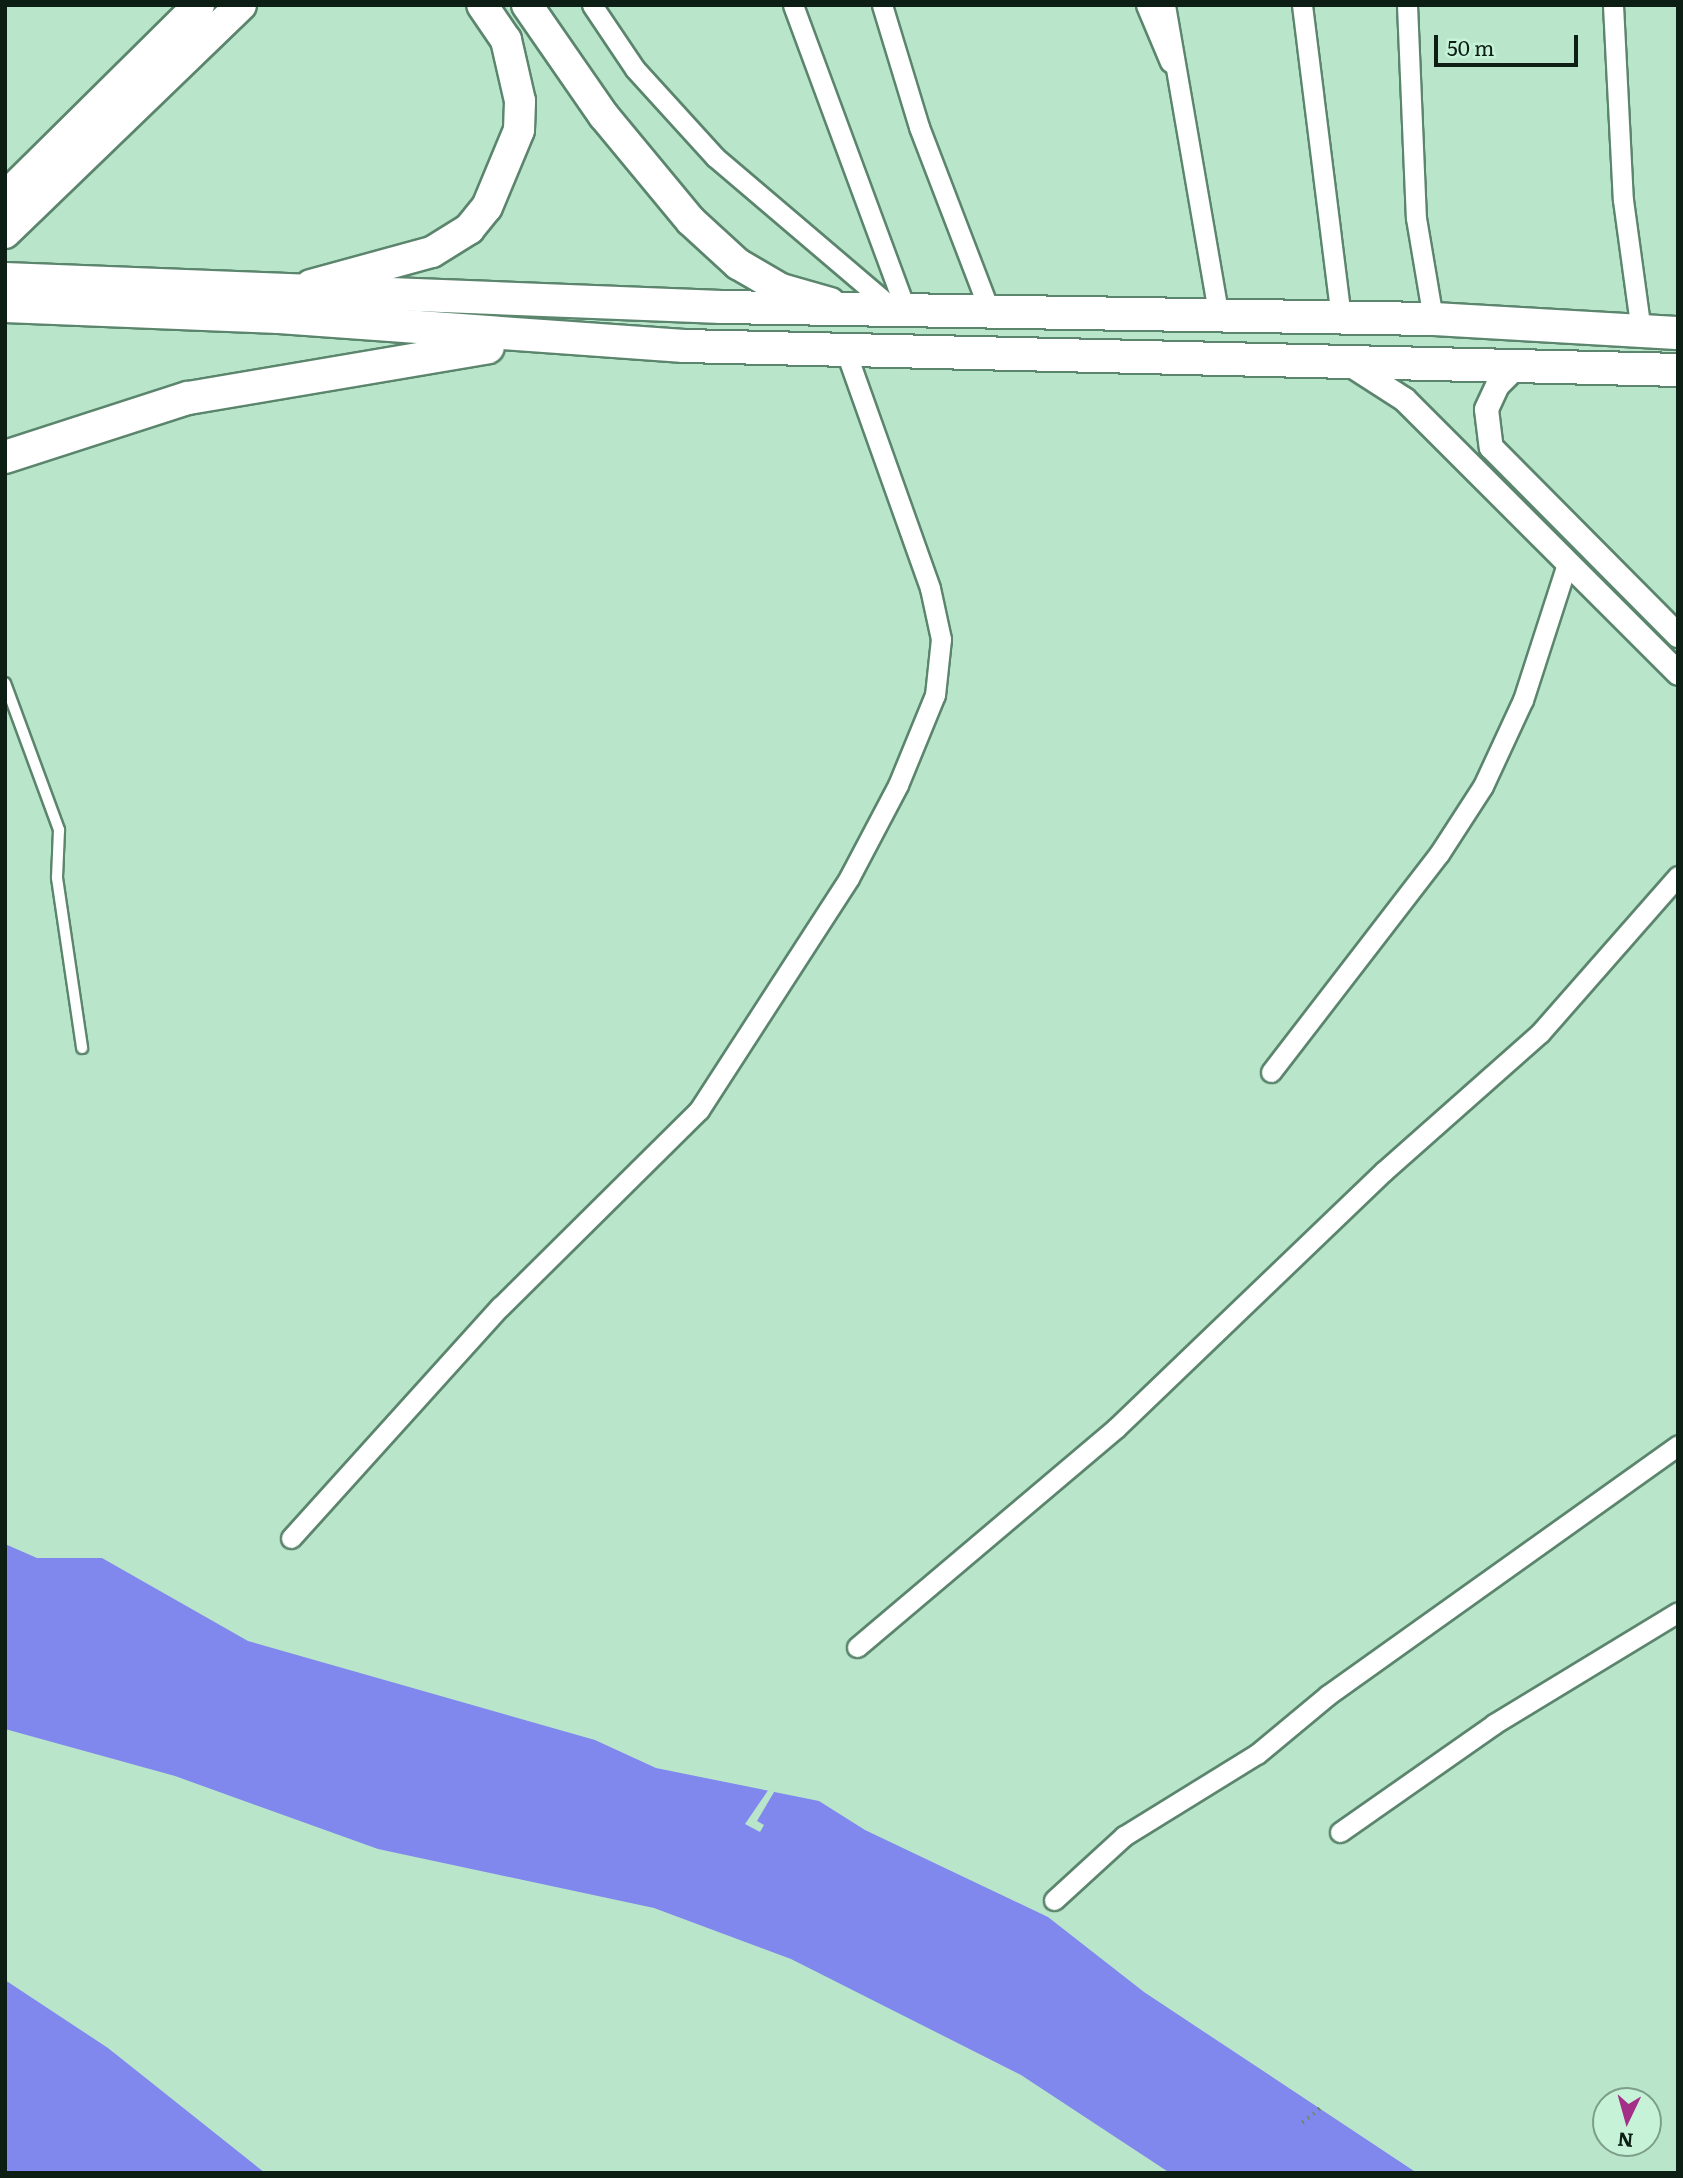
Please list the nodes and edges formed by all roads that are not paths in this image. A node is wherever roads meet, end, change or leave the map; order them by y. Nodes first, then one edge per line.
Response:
1 (199, 5) edge
2 (241, 5) edge
3 (482, 5) edge
4 (527, 5) edge
5 (592, 5) edge
6 (793, 5) edge
7 (882, 5) edge
8 (1146, 5) edge
9 (1165, 5) edge
10 (1302, 5) edge
11 (1407, 5) edge
12 (1613, 5) edge
13 (1177, 71) junction
14 (5, 197) edge
15 (5, 233) edge
16 (5, 279) edge
17 (290, 289) junction
18 (5, 306) edge
19 (887, 307) junction
20 (989, 309) junction
21 (1218, 313) junction
22 (1256, 314) junction
23 (1341, 316) junction
24 (1433, 319) junction
25 (1641, 332) junction
26 (1678, 333) edge
27 (541, 340) junction
28 (845, 349) junction
29 (1256, 363) junction
30 (1351, 365) junction
31 (1515, 367) junction
32 (1678, 370) edge
33 (5, 457) edge
34 (1561, 523) junction
35 (1542, 541) junction
36 (1567, 564) junction
37 (1678, 635) edge
38 (1678, 673) edge
39 (5, 683) edge
40 (1678, 876) edge
41 (82, 1048) dead end
42 (1271, 1072) dead end
43 (1678, 1445) edge
44 (291, 1538) dead end
45 (1678, 1612) edge
46 (857, 1647) dead end
47 (1340, 1832) dead end
48 (1054, 1900) dead end

1 - 14 main road
2 - 15 main road
3 - 17 main road
4 - 19 main road
5 - 19 street
6 - 19 street
7 - 20 street
8 - 13 street
9 - 13 street
10 - 23 street
11 - 24 street
12 - 25 street
13 - 21 street
16 - 17 highway
17 - 19 highway
18 - 27 highway
19 - 20 highway
20 - 21 highway
21 - 22 highway
22 - 23 highway
22 - 29 highway
23 - 24 highway
24 - 25 highway
25 - 26 highway
27 - 28 highway
27 - 33 highway
28 - 29 highway
28 - 44 street
29 - 30 highway
30 - 31 highway
30 - 35 street
31 - 32 highway
31 - 34 street
34 - 35 street
34 - 37 street
35 - 36 street
36 - 38 street
36 - 42 street
39 - 41 lane
40 - 46 street
43 - 48 street
45 - 47 street

